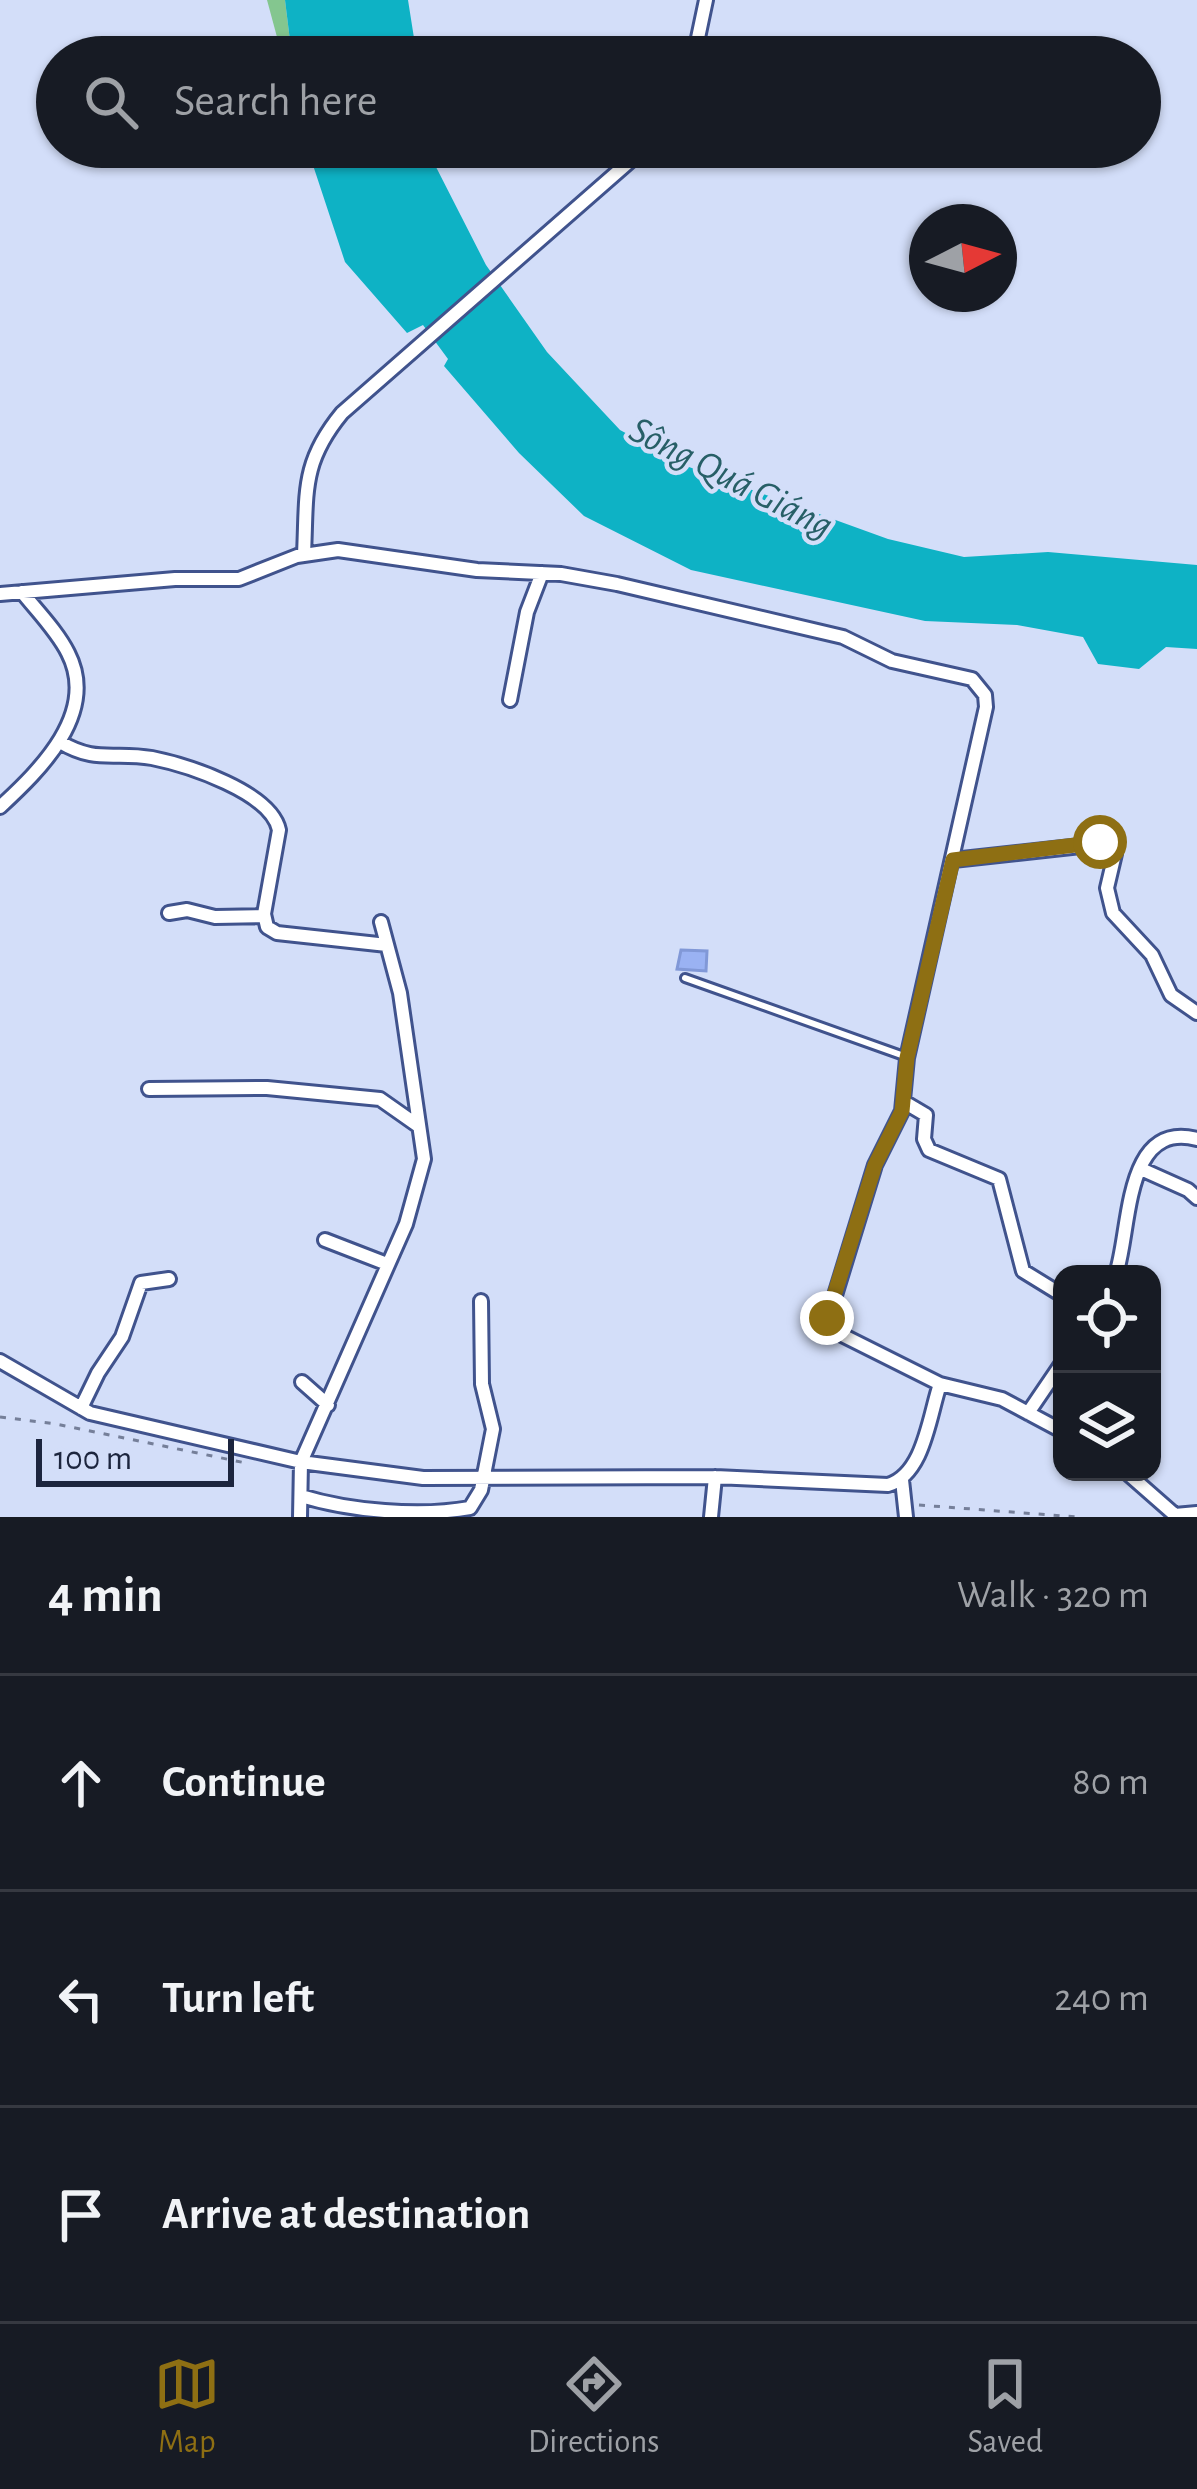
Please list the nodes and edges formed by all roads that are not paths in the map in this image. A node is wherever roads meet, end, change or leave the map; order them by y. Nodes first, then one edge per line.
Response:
1 (706, 0) edge
2 (698, 36) edge
3 (622, 168) edge
4 (304, 554) junction
5 (542, 573) junction
6 (22, 592) junction
7 (0, 594) edge
8 (510, 700) dead end
9 (60, 742) junction
10 (0, 807) edge
11 (953, 860) junction
12 (169, 913) dead end
13 (264, 916) junction
14 (381, 922) dead end
15 (387, 945) junction
16 (685, 978) dead end
17 (1197, 1013) edge
18 (907, 1058) junction
19 (149, 1089) dead end
20 (904, 1102) junction
21 (417, 1124) junction
22 (1197, 1138) edge
23 (1141, 1168) junction
24 (1197, 1198) edge
25 (325, 1240) dead end
26 (387, 1264) junction
27 (1117, 1265) edge
28 (169, 1279) dead end
29 (1053, 1290) edge
30 (481, 1301) dead end
31 (0, 1361) edge
32 (1056, 1373) edge
33 (302, 1382) dead end
34 (940, 1384) junction
35 (328, 1405) junction
36 (81, 1408) junction
37 (1028, 1413) junction
38 (1053, 1426) edge
39 (301, 1462) junction
40 (715, 1477) junction
41 (482, 1479) junction
42 (902, 1480) junction
43 (1136, 1481) edge
44 (301, 1496) junction
45 (905, 1510) edge
46 (1197, 1513) edge
47 (300, 1517) edge
48 (711, 1517) edge

1 - 2 street
3 - 4 street
4 - 5 street
4 - 6 street
5 - 8 street
5 - 11 street
6 - 7 street
6 - 9 street
9 - 10 street
9 - 13 street
11 - 17 street
11 - 18 street
12 - 13 street
13 - 15 street
14 - 15 street
15 - 21 street
16 - 18 lane
18 - 20 street
19 - 21 street
20 - 29 street
20 - 34 street
21 - 26 street
22 - 23 street
23 - 24 street
23 - 27 street
25 - 26 street
26 - 35 street
28 - 36 street
30 - 41 street
31 - 36 street
32 - 37 street
33 - 35 street
34 - 37 street
34 - 42 street
35 - 39 street
36 - 39 street
37 - 38 street
39 - 41 street
39 - 44 street
40 - 41 street
40 - 42 street
40 - 48 street
41 - 44 street
42 - 45 street
43 - 46 street
44 - 47 street

